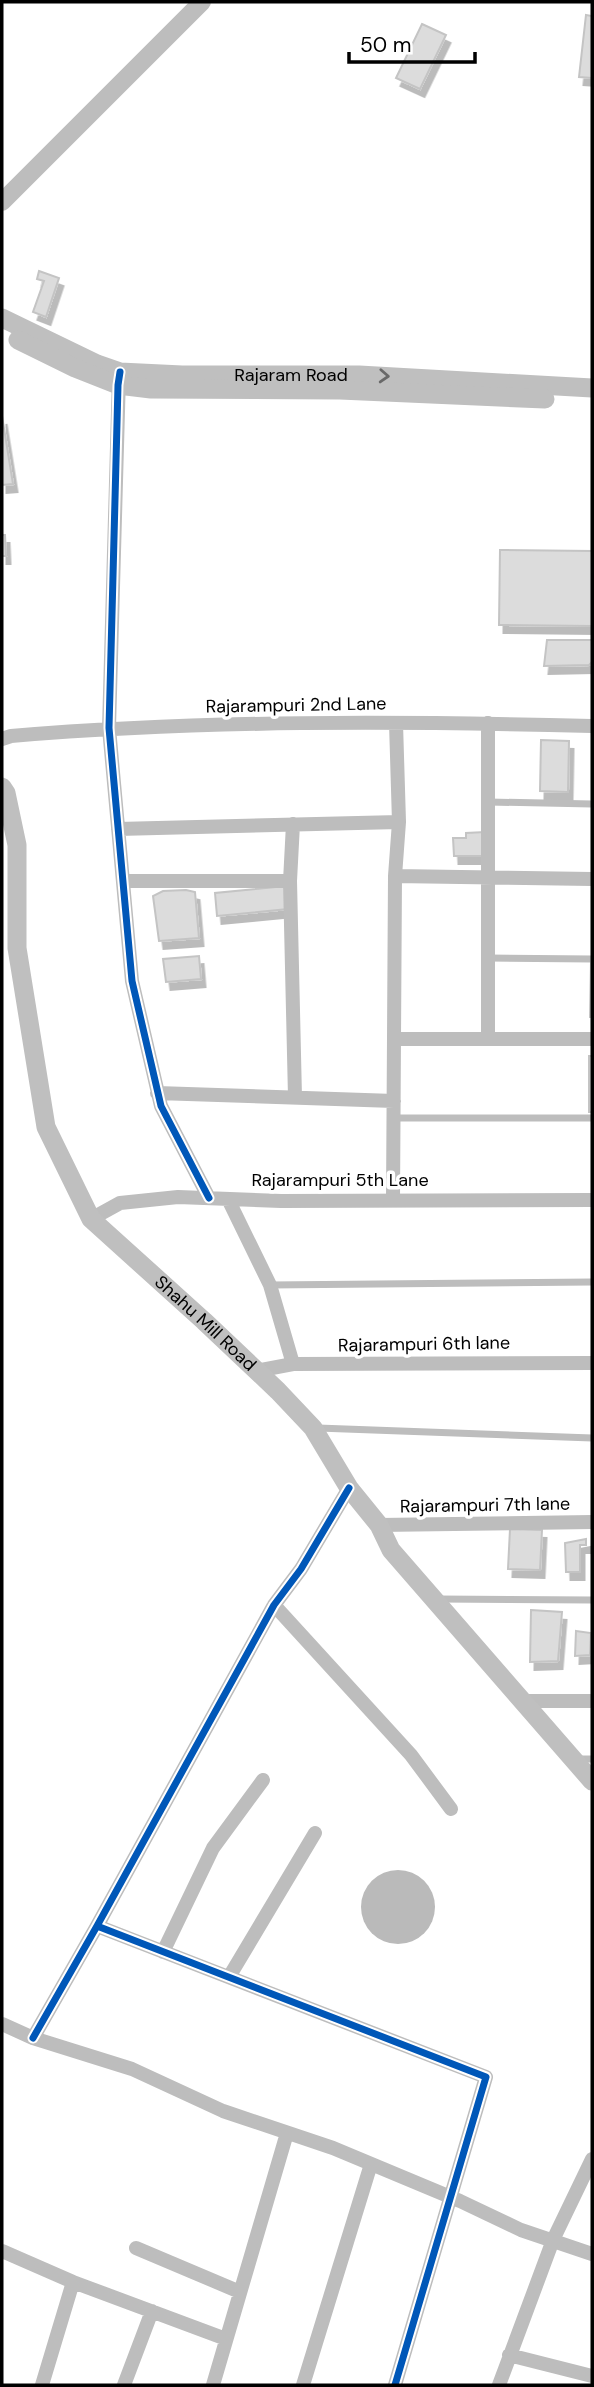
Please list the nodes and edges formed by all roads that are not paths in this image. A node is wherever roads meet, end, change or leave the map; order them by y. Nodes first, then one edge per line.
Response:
1 (202, 2) edge
2 (2, 202) edge
3 (2, 318) edge
4 (2, 332) edge
5 (119, 378) junction
6 (592, 388) edge
7 (592, 400) edge
8 (396, 723) junction
9 (488, 723) junction
10 (592, 726) edge
11 (109, 728) junction
12 (2, 739) edge
13 (2, 787) edge
14 (488, 802) junction
15 (592, 804) edge
16 (399, 822) junction
17 (293, 824) junction
18 (118, 829) junction
19 (395, 876) junction
20 (489, 877) junction
21 (592, 879) edge
22 (123, 881) junction
23 (290, 881) junction
24 (488, 958) junction
25 (592, 959) edge
26 (394, 1039) junction
27 (488, 1039) junction
28 (592, 1039) edge
29 (157, 1093) junction
30 (295, 1097) junction
31 (394, 1101) junction
32 (394, 1118) junction
33 (592, 1118) edge
34 (209, 1198) junction
35 (228, 1199) junction
36 (394, 1200) junction
37 (592, 1200) edge
38 (91, 1219) junction
39 (592, 1282) edge
40 (270, 1284) junction
41 (592, 1363) edge
42 (293, 1364) junction
43 (256, 1371) junction
44 (313, 1428) junction
45 (592, 1438) edge
46 (349, 1488) junction
47 (592, 1522) edge
48 (379, 1525) junction
49 (434, 1599) junction
50 (592, 1600) edge
51 (274, 1605) junction
52 (523, 1701) junction
53 (592, 1701) edge
54 (583, 1759) edge
55 (263, 1780) dead end
56 (592, 1781) edge
57 (451, 1809) dead end
58 (315, 1833) dead end
59 (97, 1926) junction
60 (163, 1952) junction
61 (229, 1977) junction
62 (2, 2024) edge
63 (33, 2038) junction
64 (287, 2133) junction
65 (592, 2159) edge
66 (371, 2164) junction
67 (450, 2197) junction
68 (553, 2241) junction
69 (136, 2248) dead end
70 (2, 2251) edge
71 (592, 2254) edge
72 (73, 2282) junction
73 (240, 2292) junction
74 (152, 2311) junction
75 (226, 2339) junction
76 (509, 2355) junction
77 (592, 2376) edge
78 (42, 2385) edge
79 (124, 2385) edge
80 (213, 2385) edge
81 (303, 2385) edge
82 (395, 2385) edge
83 (499, 2385) edge

1 - 2 street
3 - 5 main road, Rajaram Road
4 - 5 main road
5 -> 6 main road, Rajaram Road
5 - 7 main road
5 - 11 street
8 - 9 street, Rajarampuri 2nd Lane
8 - 11 street, Rajarampuri 2nd Lane
8 - 16 street
9 - 10 street, Rajarampuri 2nd Lane
9 - 14 street
11 - 12 street, Rajarampuri 2nd Lane
11 - 18 street
13 - 38 main road, Shahu Mill Road
14 - 15 lane
14 - 20 street
16 - 17 street
16 - 19 street
17 - 18 street
17 - 23 street
18 - 22 street
19 - 20 street
19 - 26 street
20 - 21 street
20 - 24 street
22 - 23 street
22 - 29 street
23 - 30 street
24 - 25 lane
24 - 27 street
26 - 27 street
26 - 31 street
27 - 28 street
29 - 30 street
29 - 34 street
30 - 31 street
31 - 32 street
32 - 33 lane
32 - 36 street
34 - 35 street, Rajarampuri 5th Lane
34 - 38 street, Rajarampuri 5th Lane
35 - 36 street, Rajarampuri 5th Lane
35 - 40 street
36 - 37 street, Rajarampuri 5th Lane
38 - 43 main road, Shahu Mill Road
39 - 40 lane
40 - 42 street
41 - 42 street, Rajarampuri 6th lane
42 - 43 street, Rajarampuri 6th lane
43 - 44 main road, Shahu Mill Road
44 - 45 lane
44 - 46 main road, Shahu Mill Road
46 - 48 main road, Shahu Mill Road
46 - 51 street
47 - 48 street, Rajarampuri 7th lane
48 - 49 main road, Shahu Mill Road
49 - 50 lane
49 - 52 main road, Shahu Mill Road
51 - 57 street
51 - 59 street
52 - 53 street
52 - 54 main road, Shahu Mill Road
54 - 56 main road, Shahu Mill Road
55 - 60 street
58 - 61 street
59 - 60 street
59 - 63 street
60 - 61 street
61 - 67 street
62 - 63 street
63 - 64 street
64 - 66 street
64 - 73 street
65 - 68 street
66 - 67 street
66 - 81 street
67 - 68 street
67 - 82 street
68 - 71 street
68 - 76 street
69 - 73 street
70 - 72 street
72 - 74 street
72 - 78 street
73 - 75 street
74 - 75 street
74 - 79 street
75 - 80 street
76 - 77 street
76 - 83 street

